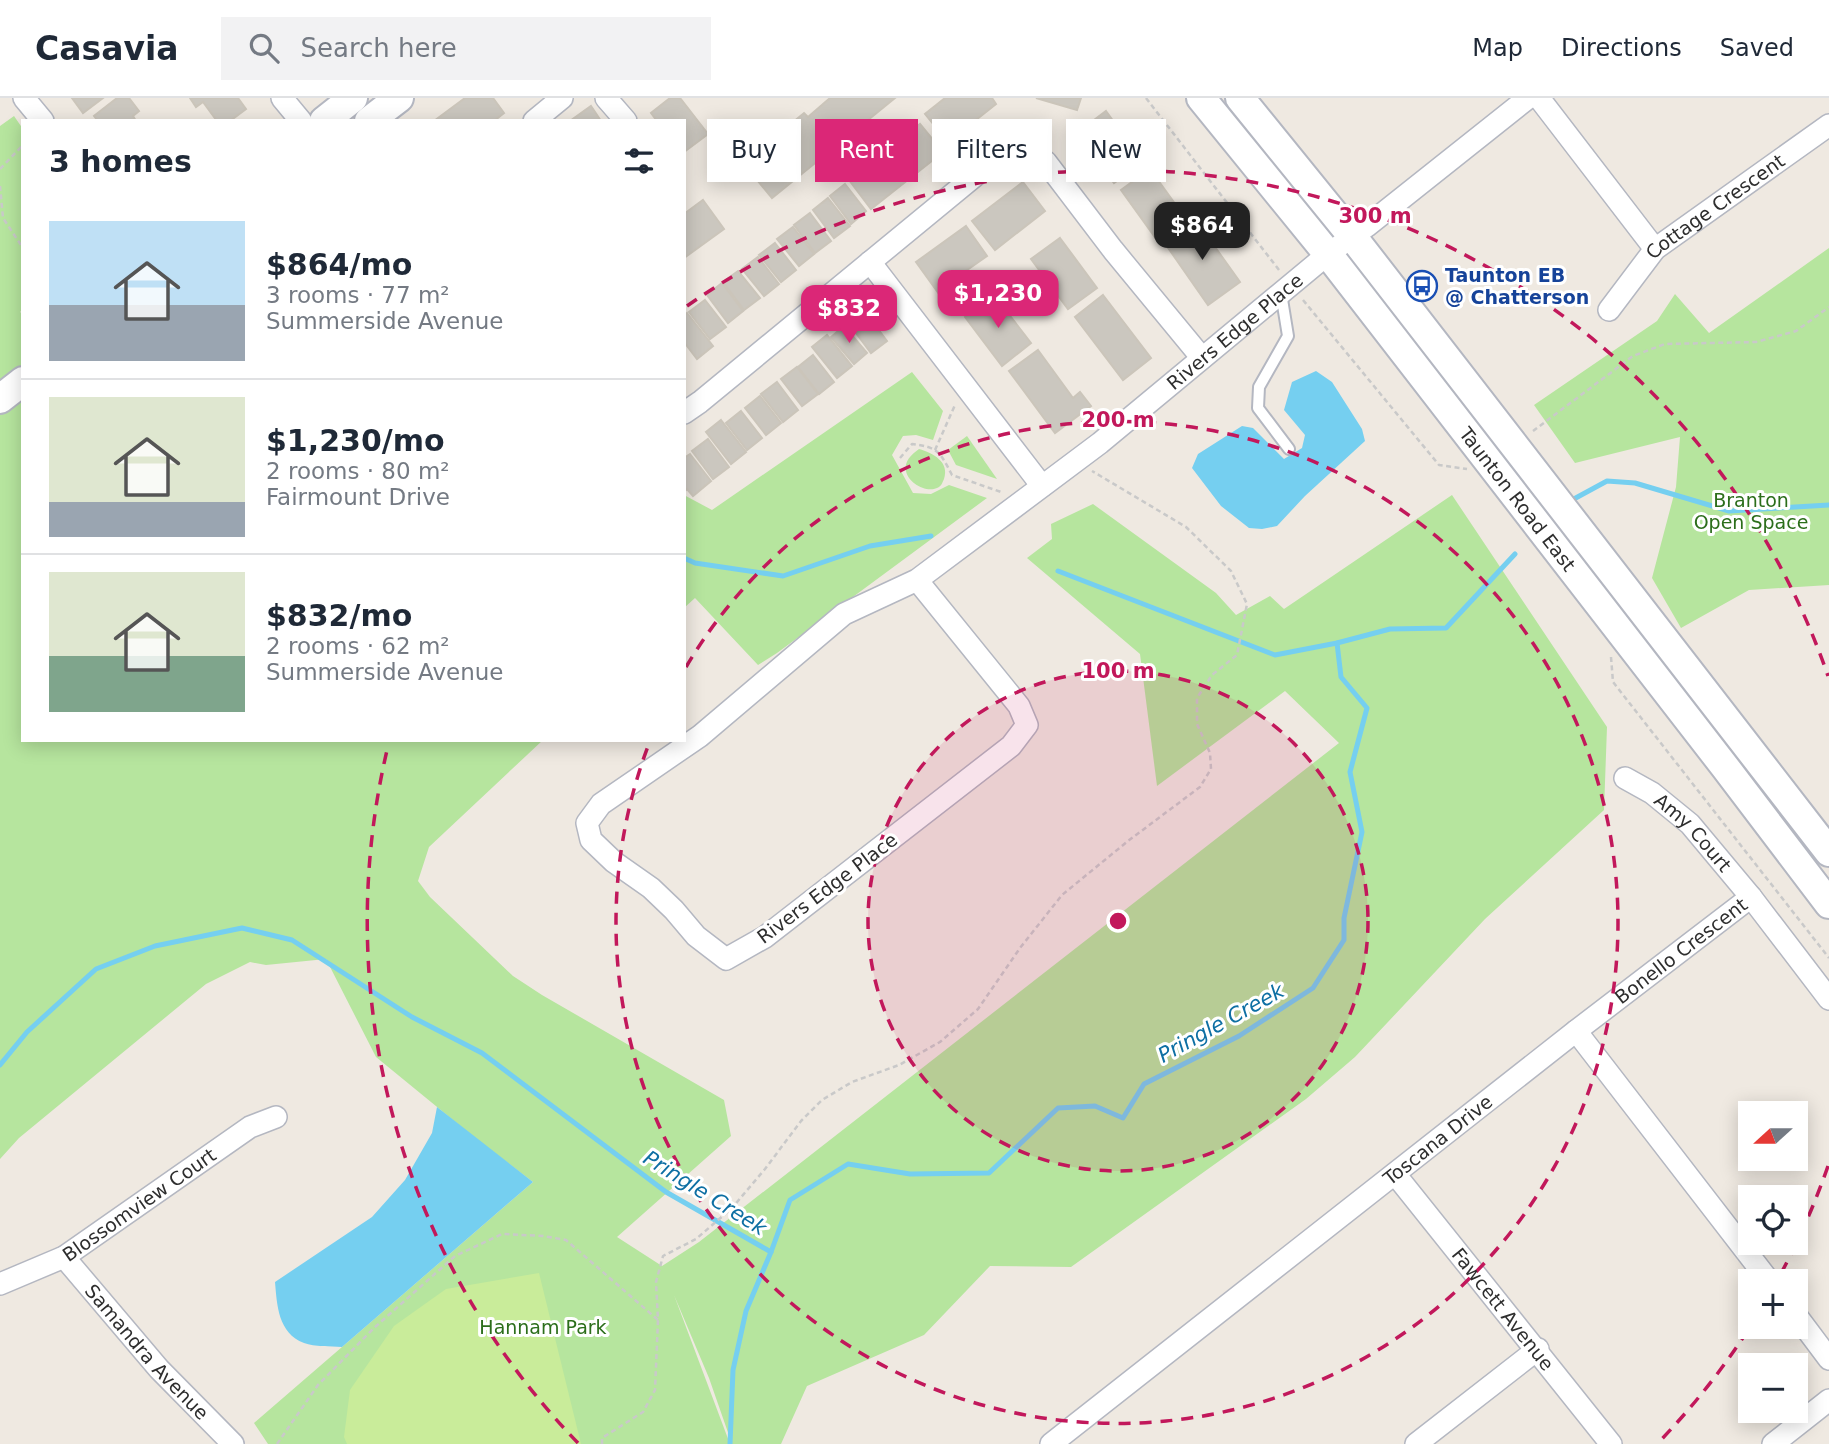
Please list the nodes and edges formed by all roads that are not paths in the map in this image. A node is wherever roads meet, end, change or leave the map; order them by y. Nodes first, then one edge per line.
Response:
1 (24, 98) edge
2 (282, 98) edge
3 (353, 98) edge
4 (399, 98) edge
5 (562, 98) edge
6 (606, 98) edge
7 (1201, 98) edge
8 (1240, 98) edge
9 (1528, 98) edge
10 (1539, 98) edge
11 (41, 119) edge
12 (299, 119) edge
13 (327, 119) edge
14 (372, 119) edge
15 (536, 119) edge
16 (624, 119) edge
17 (1829, 125) edge
18 (1352, 236) junction
19 (1654, 249) junction
20 (1328, 254) junction
21 (870, 262) junction
22 (1286, 289) junction
23 (1609, 310) dead end
24 (1202, 358) junction
25 (21, 383) edge
26 (0, 399) edge
27 (686, 412) edge
28 (1289, 449) dead end
29 (1042, 486) junction
30 (917, 580) junction
31 (1748, 748) junction
32 (1725, 767) junction
33 (1625, 778) dead end
34 (1829, 852) edge
35 (1820, 873) edge
36 (1751, 897) junction
37 (1829, 904) edge
38 (1829, 999) edge
39 (1576, 1031) junction
40 (275, 1117) dead end
41 (1395, 1174) junction
42 (65, 1257) junction
43 (1760, 1269) edge
44 (0, 1284) edge
45 (1808, 1331) edge
46 (1538, 1349) junction
47 (1829, 1359) edge
48 (1829, 1401) edge
49 (233, 1444) edge
50 (1051, 1444) edge
51 (1416, 1444) edge
52 (1611, 1444) edge
53 (1773, 1444) edge

1 - 11 street
2 - 12 street
3 - 13 main road
4 - 14 main road
5 - 15 street
6 - 16 street
7 - 20 main road, Taunton Road East
8 - 18 main road, Taunton Road East
9 - 18 street, Rivers Edge Place
10 - 19 street, Cottage Crescent
17 - 19 street, Cottage Crescent
18 - 20 street, Rivers Edge Place
18 - 31 main road, Taunton Road East
19 - 23 street
20 - 22 street, Rivers Edge Place
20 - 32 main road, Taunton Road East
21 - 24 street
21 - 27 street
21 - 29 street
22 - 24 street, Rivers Edge Place
22 - 28 lane
24 - 29 street, Rivers Edge Place
25 - 26 main road
29 - 30 street, Rivers Edge Place
30 - 30 street, Rivers Edge Place
31 - 32 main road
31 - 34 main road, Taunton Road East
32 - 35 main road, Taunton Road East
33 - 36 street, Amy Court
35 - 37 main road, Taunton Road East
36 - 38 street, Bonello Crescent
36 - 39 street, Bonello Crescent
39 - 41 street, Toscana Drive
39 - 43 street
40 - 42 street, Blossomview Court
41 - 46 street, Fawcett Avenue
41 - 50 street, Toscana Drive
42 - 44 street, Blossomview Court
42 - 49 street, Samandra Avenue
45 - 47 street
46 - 51 street
46 - 52 street, Fawcett Avenue
48 - 53 street

